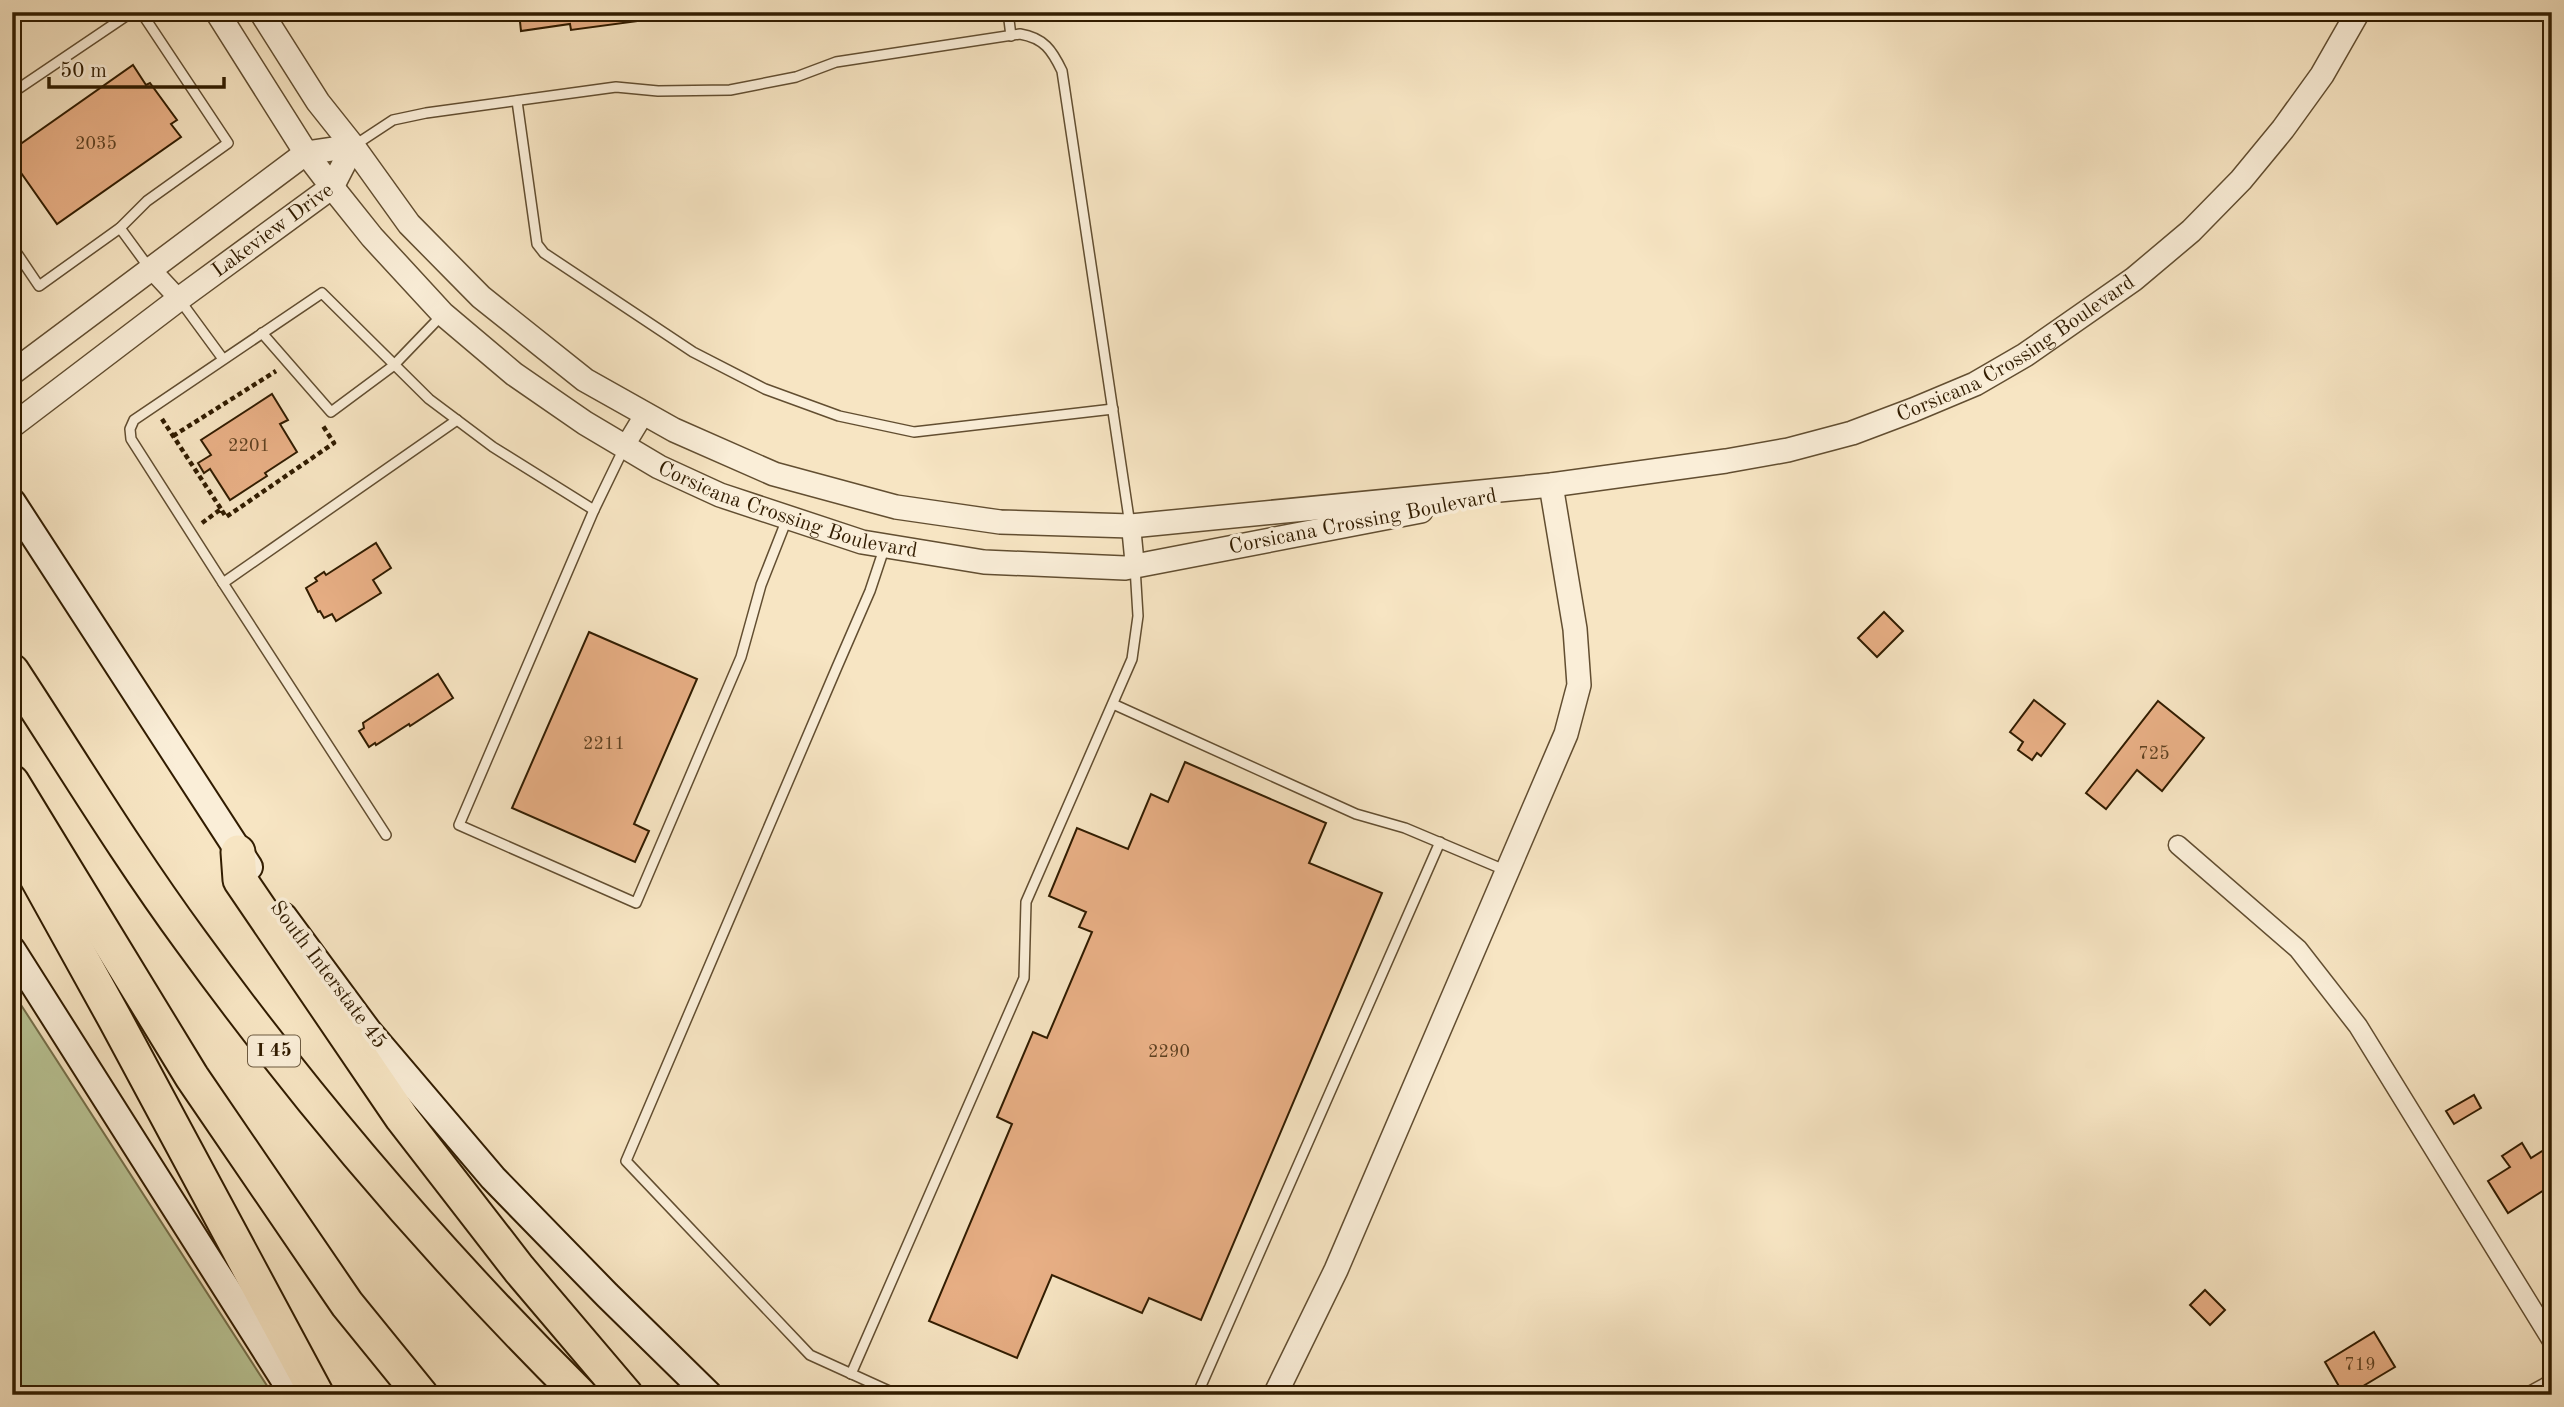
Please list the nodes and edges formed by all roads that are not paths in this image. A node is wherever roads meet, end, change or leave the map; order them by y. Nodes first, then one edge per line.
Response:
1 (132, 12) edge
2 (141, 12) edge
3 (217, 12) edge
4 (261, 12) edge
5 (1008, 12) edge
6 (2358, 12) edge
7 (1011, 36) junction
8 (12, 93) edge
9 (517, 101) junction
10 (353, 146) junction
11 (306, 153) junction
12 (332, 187) junction
13 (120, 228) junction
14 (12, 246) edge
15 (150, 270) junction
16 (178, 299) junction
17 (443, 314) junction
18 (262, 333) junction
19 (223, 359) junction
20 (393, 366) junction
21 (12, 373) edge
22 (1113, 409) junction
23 (645, 413) junction
24 (457, 420) junction
25 (12, 426) edge
26 (625, 446) junction
27 (1551, 485) junction
28 (12, 502) edge
29 (594, 510) junction
30 (788, 519) junction
31 (1131, 526) junction
32 (885, 546) junction
33 (1135, 567) junction
34 (223, 583) junction
35 (12, 671) edge
36 (1113, 704) junction
37 (12, 782) edge
38 (12, 833) edge
39 (386, 835) dead end
40 (1440, 842) junction
41 (2178, 845) dead end
42 (238, 852) junction
43 (1508, 871) junction
44 (12, 950) edge
45 (2552, 1342) edge
46 (851, 1374) junction
47 (2552, 1384) edge
48 (294, 1395) edge
49 (317, 1395) edge
50 (421, 1395) edge
51 (580, 1395) edge
52 (626, 1395) edge
53 (709, 1395) edge
54 (898, 1395) edge
55 (1197, 1395) edge
56 (1275, 1395) edge
57 (2532, 1395) edge

1 - 8 lane
2 - 13 lane
3 - 11 street, Corsicana Crossing Boulevard
4 - 10 street, Corsicana Crossing Boulevard
5 - 7 lane
6 - 27 street, Corsicana Crossing Boulevard
7 - 9 lane
7 - 22 lane
9 - 10 lane
9 - 22 lane
10 - 11 street, Lakeview Drive
10 - 12 street, Lakeview Drive
10 - 23 street, Corsicana Crossing Boulevard
11 - 12 street, Corsicana Crossing Boulevard
11 - 15 street, Lakeview Drive
12 - 16 street, Lakeview Drive
12 - 17 street, Corsicana Crossing Boulevard
13 - 14 lane
13 - 15 lane
15 - 16 street
15 - 21 street, Lakeview Drive
16 - 19 lane
16 - 25 street, Lakeview Drive
17 - 20 lane
17 - 26 street, Corsicana Crossing Boulevard
18 - 19 lane
18 - 20 lane
18 - 20 lane
19 - 34 lane
20 - 24 lane
22 - 31 lane
23 - 26 street
23 - 31 street, Corsicana Crossing Boulevard
24 - 29 lane
24 - 34 lane
26 - 29 lane
26 - 30 street, Corsicana Crossing Boulevard
27 - 31 street, Corsicana Crossing Boulevard
27 - 33 street, Corsicana Crossing Boulevard
27 - 43 street
28 - 42 main road, South Interstate 45
29 - 30 lane
30 - 32 street, Corsicana Crossing Boulevard
31 - 33 street
32 - 33 street, Corsicana Crossing Boulevard
32 - 46 lane
33 - 36 lane
34 - 39 lane
35 - 51 highway, I 45
36 - 40 lane
36 - 46 lane
37 - 50 highway
38 - 49 highway
40 - 43 lane
40 - 55 lane
41 - 45 street
42 - 52 highway
42 - 53 main road, South Interstate 45
43 - 56 street
44 - 48 main road
46 - 54 lane
47 - 57 street

